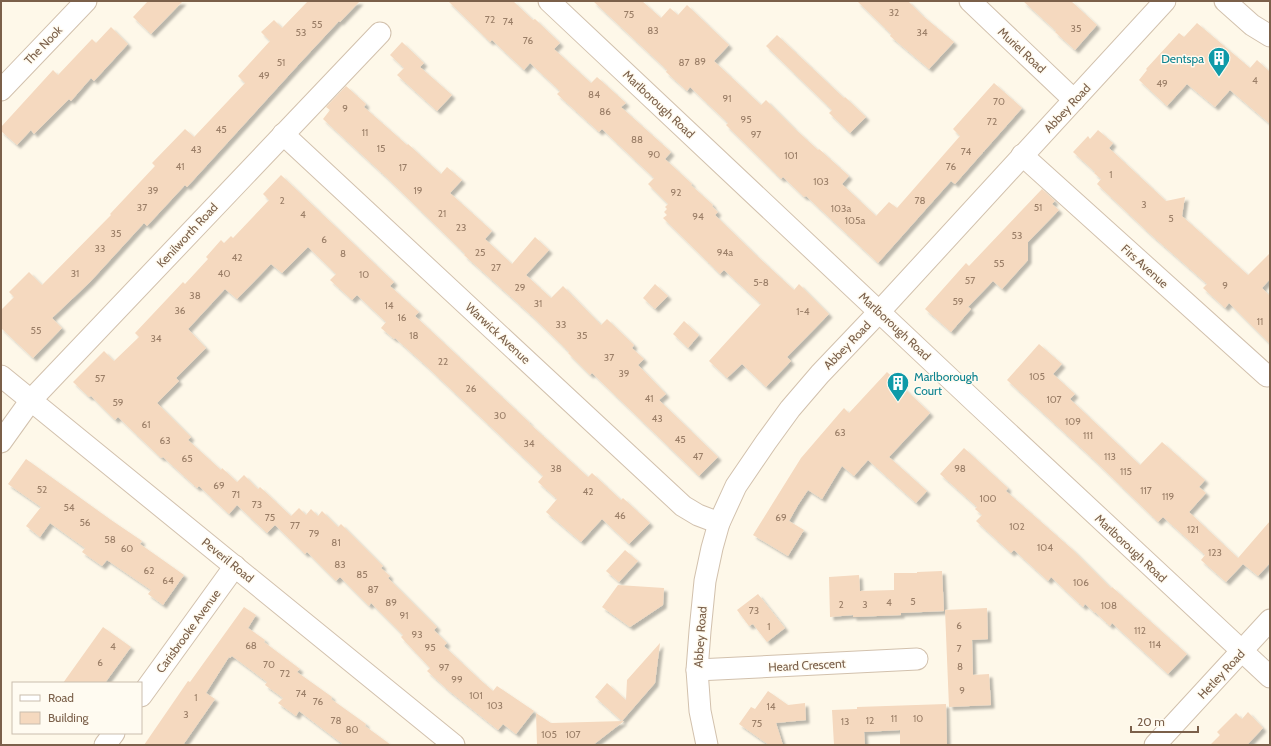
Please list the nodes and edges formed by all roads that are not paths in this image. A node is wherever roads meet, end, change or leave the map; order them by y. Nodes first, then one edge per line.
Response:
1 (86, 1) edge
2 (549, 1) edge
3 (970, 1) edge
4 (1165, 1) edge
5 (1225, 1) edge
6 (380, 33) dead end
7 (1270, 36) edge
8 (1, 90) edge
9 (1074, 100) junction
10 (283, 134) junction
11 (1022, 155) junction
12 (879, 312) junction
13 (1, 376) edge
14 (1267, 376) dead end
15 (31, 400) junction
16 (1, 442) edge
17 (719, 522) junction
18 (235, 566) junction
19 (1270, 620) edge
20 (1242, 651) junction
21 (917, 659) dead end
22 (697, 670) junction
23 (1270, 677) edge
24 (142, 695) edge
25 (113, 734) edge
26 (105, 745) edge
27 (454, 745) edge
28 (707, 745) edge
29 (1155, 745) edge

1 - 8 street, The Nook
2 - 12 street, Marlborough Road
3 - 9 street, Muriel Road
4 - 9 street, Abbey Road
5 - 7 street
6 - 10 street, Kenilworth Road
9 - 11 street, Abbey Road
10 - 15 street, Kenilworth Road
10 - 17 street, Warwick Avenue
11 - 12 street, Abbey Road
11 - 14 street, Firs Avenue
12 - 17 street, Abbey Road
12 - 20 street, Marlborough Road
13 - 15 street, Peveril Road
15 - 16 street, Kenilworth Road
15 - 18 street, Peveril Road
17 - 22 street, Abbey Road
18 - 24 street, Carisbrooke Avenue
18 - 27 street, Peveril Road
19 - 20 street, Hetley Road
20 - 23 street, Marlborough Road
20 - 29 street, Hetley Road
21 - 22 street, Heard Crescent
22 - 28 street, Abbey Road
25 - 26 street

